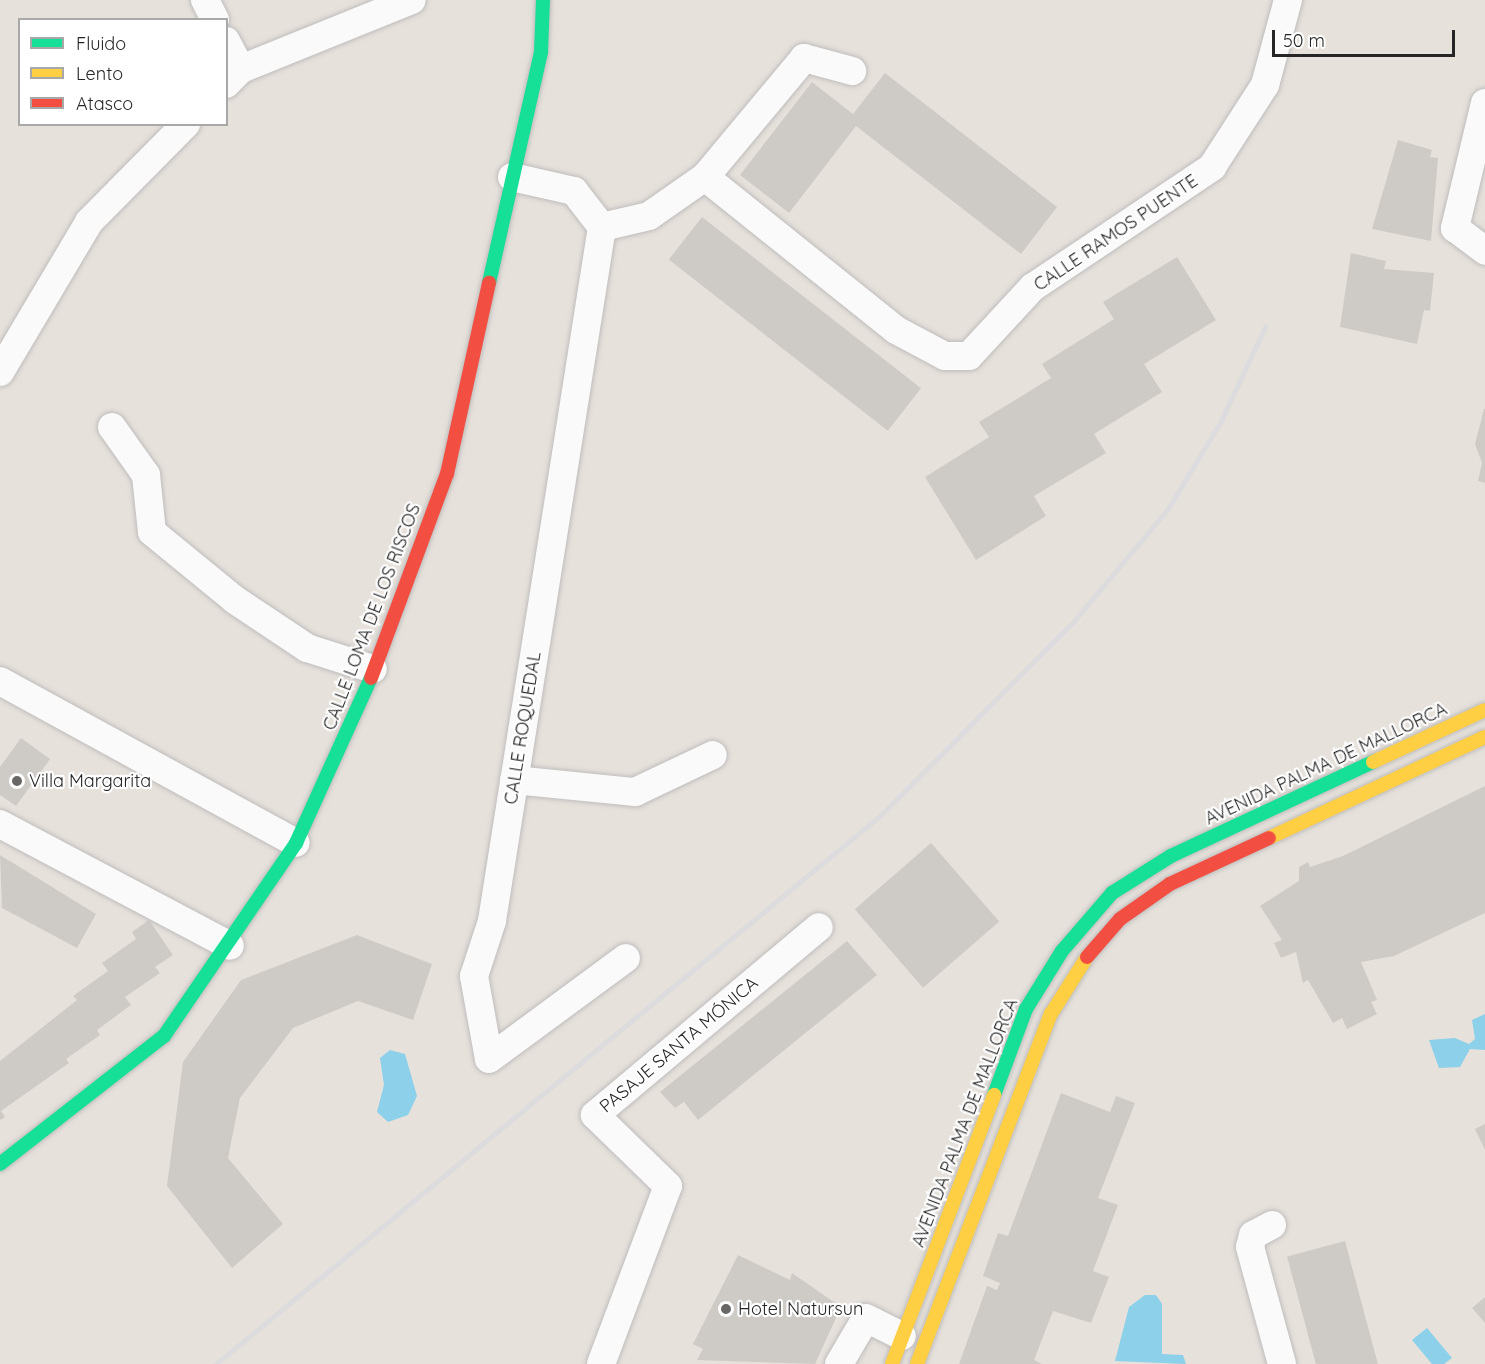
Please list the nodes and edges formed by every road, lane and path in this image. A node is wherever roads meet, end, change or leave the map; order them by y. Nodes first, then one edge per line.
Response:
1 (205, 0) edge
2 (412, 0) edge
3 (543, 0) edge
4 (1288, 0) edge
5 (214, 18) edge
6 (228, 50) edge
7 (852, 71) dead end
8 (234, 76) edge
9 (1485, 103) edge
10 (184, 126) edge
11 (512, 177) junction
12 (705, 177) junction
13 (602, 227) junction
14 (1485, 251) edge
15 (0, 372) edge
16 (112, 427) dead end
17 (373, 669) junction
18 (0, 681) edge
19 (1485, 710) edge
20 (1485, 737) edge
21 (713, 755) dead end
22 (514, 780) junction
23 (0, 824) edge
24 (296, 843) junction
25 (819, 927) dead end
26 (230, 946) junction
27 (626, 958) dead end
28 (0, 1164) edge
29 (1272, 1225) dead end
30 (914, 1340) junction
31 (601, 1364) edge
32 (839, 1364) edge
33 (892, 1364) edge
34 (917, 1364) edge
35 (1282, 1364) edge

1 - 5 street
2 - 8 street
3 - 11 main road, CALLE LOMA DE LOS RISCOS
4 - 12 street, CALLE RAMOS PUENTE
6 - 8 street
7 - 12 street
9 - 14 street
10 - 15 street
11 - 13 street
11 - 17 main road, CALLE LOMA DE LOS RISCOS
12 - 13 street
13 - 22 street, CALLE ROQUEDAL
16 - 17 street
17 - 24 main road, CALLE LOMA DE LOS RISCOS
18 - 24 street
19 - 30 main road, AVENIDA PALMA DE MALLORCA
20 - 30 main road
21 - 22 street
22 - 27 street, CALLE ROQUEDAL
23 - 26 street
24 - 26 main road, CALLE LOMA DE LOS RISCOS
25 - 31 street, PASAJE SANTA MÓNICA
26 - 28 main road, CALLE LOMA DE LOS RISCOS
29 - 35 street
30 - 32 street
30 - 33 main road
30 - 34 main road

